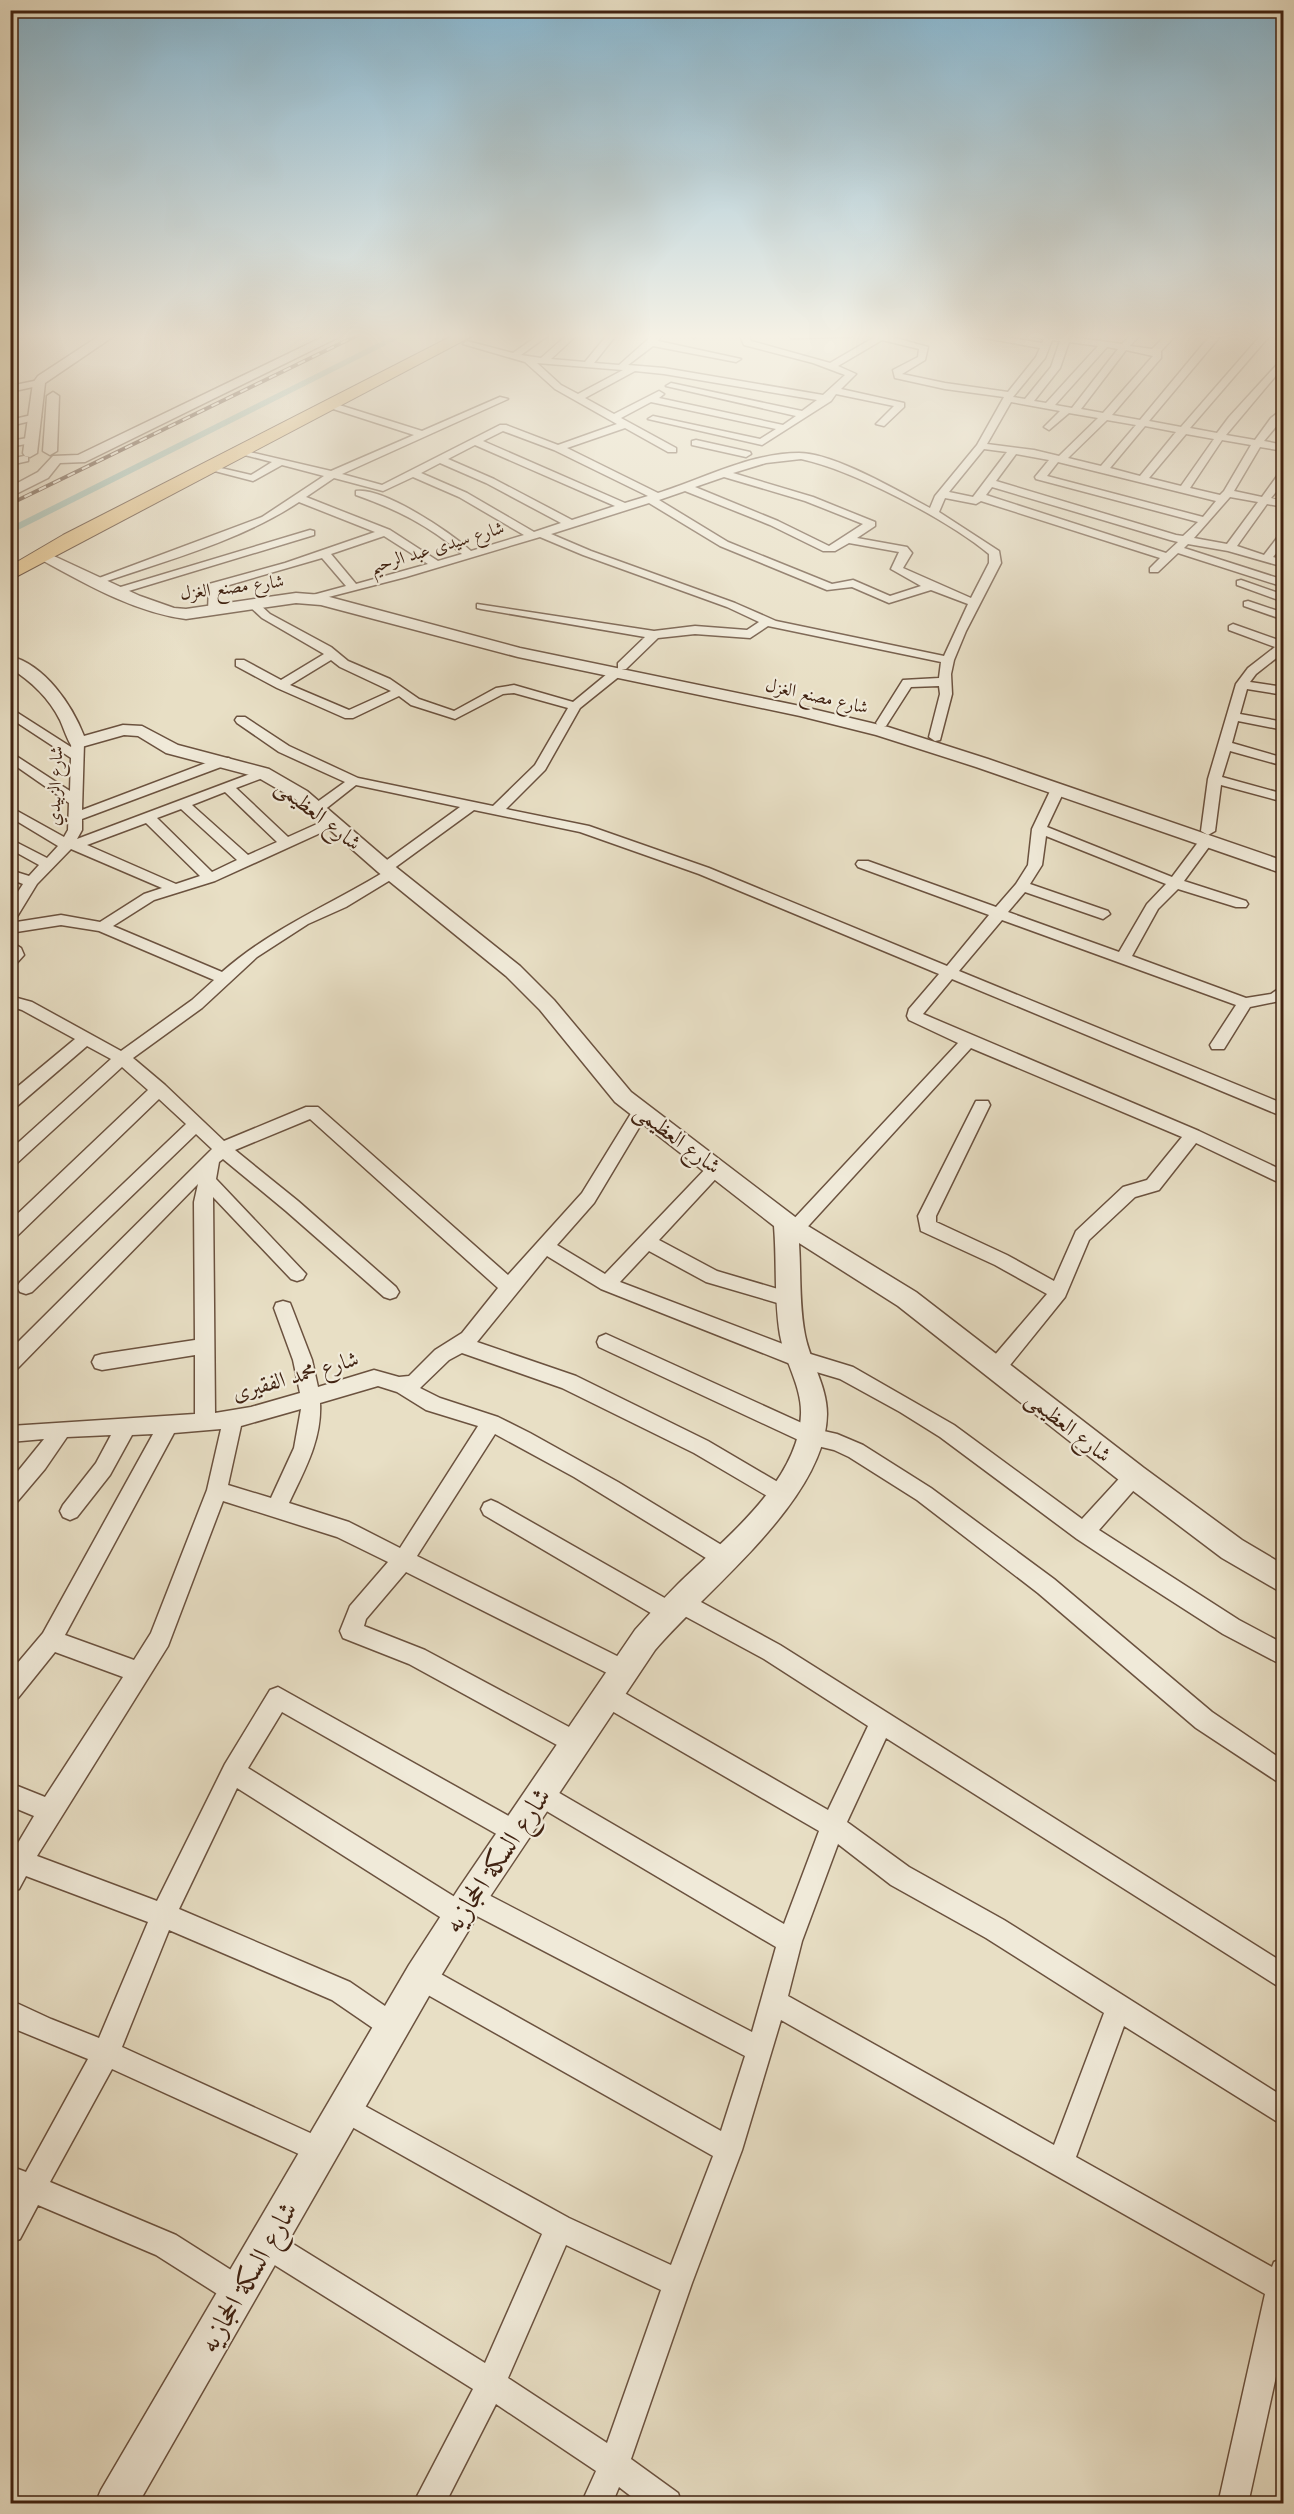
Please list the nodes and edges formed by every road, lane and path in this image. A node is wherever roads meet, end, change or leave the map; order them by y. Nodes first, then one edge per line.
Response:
1 (55, 451) edge
2 (96, 451) edge
3 (222, 451) edge
4 (239, 451) edge
5 (246, 451) edge
6 (383, 451) edge
7 (454, 451) edge
8 (498, 451) edge
9 (564, 451) edge
10 (734, 451) edge
11 (750, 451) edge
12 (977, 451) edge
13 (1013, 451) edge
14 (1016, 451) edge
15 (1066, 451) edge
16 (1119, 451) edge
17 (1166, 451) edge
18 (1210, 451) edge
19 (1250, 451) edge
20 (746, 454) junction
21 (25, 456) edge
22 (55, 457) junction
23 (439, 459) junction
24 (1058, 459) junction
25 (281, 461) junction
26 (740, 466) junction
27 (208, 468) junction
28 (1103, 470) junction
29 (412, 473) junction
30 (334, 474) junction
31 (726, 474) junction
32 (1284, 474) edge
33 (1143, 479) junction
34 (10, 480) edge
35 (321, 481) junction
36 (990, 483) junction
37 (687, 488) junction
38 (1184, 489) junction
39 (10, 493) edge
40 (943, 494) junction
41 (1224, 496) junction
42 (980, 497) junction
43 (297, 498) junction
44 (654, 498) junction
45 (1267, 501) junction
46 (1284, 504) edge
47 (625, 507) junction
48 (933, 513) junction
49 (287, 518) junction
50 (1203, 520) junction
51 (569, 523) junction
52 (386, 532) junction
53 (310, 533) junction
54 (535, 534) junction
55 (1284, 536) edge
56 (847, 539) junction
57 (1181, 545) junction
58 (1230, 548) junction
59 (327, 551) junction
60 (468, 554) junction
61 (43, 555) junction
62 (1168, 557) junction
63 (1267, 558) junction
64 (10, 562) edge
65 (1284, 564) edge
66 (436, 565) junction
67 (1154, 570) dead end
68 (10, 574) edge
69 (97, 582) junction
70 (1241, 583) dead end
71 (1284, 584) edge
72 (931, 586) junction
73 (354, 588) junction
74 (118, 591) junction
75 (313, 598) junction
76 (1284, 599) edge
77 (975, 603) junction
78 (253, 604) junction
79 (1248, 604) dead end
80 (481, 606) dead end
81 (212, 610) junction
82 (1284, 617) edge
83 (766, 622) junction
84 (1233, 628) dead end
85 (654, 635) junction
86 (1281, 650) edge
87 (333, 654) junction
88 (948, 660) junction
89 (10, 661) edge
90 (240, 663) dead end
91 (619, 669) junction
92 (946, 682) junction
93 (1242, 684) junction
94 (281, 685) junction
95 (1284, 691) edge
96 (400, 692) junction
97 (574, 706) junction
98 (10, 712) edge
99 (1232, 716) junction
100 (242, 720) dead end
101 (882, 723) junction
102 (1284, 726) edge
103 (932, 741) junction
104 (1224, 746) junction
105 (78, 750) junction
106 (10, 756) edge
107 (224, 760) junction
108 (1284, 762) edge
109 (263, 773) junction
110 (1215, 779) junction
111 (354, 781) junction
112 (227, 787) junction
113 (1058, 789) junction
114 (1284, 798) edge
115 (76, 802) junction
116 (184, 804) junction
117 (471, 806) junction
118 (497, 810) junction
119 (10, 811) edge
120 (325, 815) junction
121 (76, 817) junction
122 (148, 818) junction
123 (1039, 828) junction
124 (1208, 835) junction
125 (10, 843) edge
126 (287, 844) junction
127 (71, 845) junction
128 (1284, 859) edge
129 (246, 861) junction
130 (47, 864) junction
131 (862, 864) dead end
132 (1284, 868) edge
133 (388, 870) junction
134 (10, 874) edge
135 (210, 878) junction
136 (31, 882) junction
137 (1175, 883) junction
138 (1022, 885) junction
139 (176, 889) junction
140 (1241, 904) dead end
141 (12, 910) edge
142 (1000, 913) junction
143 (1103, 914) dead end
144 (102, 927) junction
145 (10, 928) edge
146 (10, 946) edge
147 (1123, 959) junction
148 (10, 962) edge
149 (948, 971) junction
150 (224, 979) junction
151 (1281, 998) edge
152 (10, 1001) edge
153 (1245, 1003) junction
154 (27, 1006) junction
155 (10, 1018) edge
156 (86, 1038) junction
157 (969, 1041) junction
158 (1218, 1045) dead end
159 (122, 1058) junction
160 (159, 1089) junction
161 (10, 1103) edge
162 (982, 1105) dead end
163 (641, 1111) junction
164 (1284, 1111) edge
165 (196, 1124) junction
166 (1193, 1135) junction
167 (217, 1155) junction
168 (10, 1160) edge
169 (717, 1167) junction
170 (1284, 1179) edge
171 (207, 1181) junction
172 (791, 1226) junction
173 (10, 1232) edge
174 (645, 1241) junction
175 (545, 1246) junction
176 (297, 1274) dead end
177 (607, 1284) junction
178 (26, 1287) dead end
179 (509, 1287) junction
180 (390, 1292) dead end
181 (1059, 1292) junction
182 (790, 1300) junction
183 (283, 1308) dead end
184 (606, 1342) dead end
185 (462, 1345) junction
186 (205, 1346) junction
187 (800, 1359) junction
188 (102, 1362) dead end
189 (10, 1364) edge
190 (995, 1369) junction
191 (402, 1385) junction
192 (310, 1399) junction
193 (233, 1419) junction
194 (205, 1422) junction
195 (491, 1423) junction
196 (168, 1425) junction
197 (126, 1427) junction
198 (62, 1429) junction
199 (10, 1434) edge
200 (812, 1437) junction
201 (1134, 1476) junction
202 (217, 1490) junction
203 (781, 1494) junction
204 (10, 1496) edge
205 (277, 1508) junction
206 (491, 1509) dead end
207 (70, 1511) dead end
208 (1084, 1532) junction
209 (404, 1558) junction
210 (726, 1559) junction
211 (1284, 1581) edge
212 (674, 1607) junction
213 (51, 1640) junction
214 (1284, 1656) edge
215 (139, 1673) junction
216 (615, 1683) junction
217 (10, 1690) edge
218 (882, 1722) junction
219 (576, 1743) junction
220 (233, 1772) junction
221 (1284, 1775) edge
222 (10, 1794) edge
223 (541, 1795) junction
224 (50, 1811) junction
225 (833, 1826) junction
226 (515, 1832) junction
227 (14, 1867) edge
228 (465, 1907) junction
229 (163, 1915) junction
230 (790, 1941) junction
231 (422, 1977) junction
232 (1284, 1978) edge
233 (774, 2002) junction
234 (1118, 2009) junction
235 (10, 2013) edge
236 (392, 2026) junction
237 (760, 2050) junction
238 (106, 2053) junction
239 (345, 2109) junction
240 (1284, 2113) edge
241 (729, 2150) junction
242 (321, 2151) junction
243 (1060, 2164) junction
244 (21, 2185) edge
245 (559, 2228) junction
246 (10, 2229) edge
247 (267, 2244) junction
248 (1282, 2282) edge
249 (678, 2283) junction
250 (240, 2292) junction
251 (492, 2382) junction
252 (614, 2464) junction
253 (115, 2504) edge
254 (428, 2504) edge
255 (596, 2504) edge
256 (667, 2504) edge
257 (1233, 2504) edge

1 - 22 street
2 - 22 street
3 - 64 highway
4 - 27 highway
5 - 25 street
6 - 30 street
7 - 23 street
8 - 47 street
9 - 44 street
10 - 20 street
11 - 20 street
12 - 40 street
13 - 36 street
14 - 24 street
15 - 24 street
16 - 28 street
17 - 33 street
18 - 38 street
19 - 41 street
20 - 26 street
21 - 22 street
21 - 34 street
22 - 39 street
23 - 29 street
23 - 51 street
24 - 28 street
24 - 50 street
25 - 27 street
25 - 30 street
26 - 31 street, شارع سيدى عبد الرحيم
26 - 48 street, شارع سيدى عبد الرحيم
27 - 61 highway
28 - 33 street
29 - 30 street
29 - 54 street
30 - 35 street
31 - 37 street, شارع سيدى عبد الرحيم
31 - 56 street
32 - 45 street
33 - 38 street
35 - 43 street
35 - 60 street
36 - 42 street
36 - 57 street
37 - 44 street, شارع سيدى عبد الرحيم
37 - 56 street
38 - 41 street
40 - 42 street
40 - 48 street
41 - 45 street
41 - 50 street
42 - 62 street
43 - 49 street
43 - 52 street
44 - 47 street, شارع سيدى عبد الرحيم
44 - 72 street
45 - 46 street
45 - 58 street
47 - 51 street, شارع سيدى عبد الرحيم
48 - 77 street, شارع سيدى عبد الرحيم
49 - 53 street
49 - 69 street
50 - 57 street
51 - 54 street, شارع سيدى عبد الرحيم
52 - 59 street
52 - 66 street
53 - 59 street
53 - 74 street
54 - 60 street, شارع سيدى عبد الرحيم
54 - 83 street
55 - 63 street
56 - 72 street
57 - 58 street
57 - 62 street
57 - 71 street
58 - 63 street
59 - 73 street
59 - 81 street
60 - 66 street, شارع سيدى عبد الرحيم
61 - 68 highway
61 - 69 street, شارع مصنع الغزل
62 - 67 street
63 - 65 street
66 - 73 street, شارع سيدى عبد الرحيم
69 - 74 street, شارع مصنع الغزل
70 - 76 street
72 - 77 street
73 - 75 street, شارع سيدى عبد الرحيم
74 - 81 street, شارع مصنع الغزل
75 - 78 street, شارع مصنع الغزل
75 - 91 street, شارع مصنع الغزل
77 - 88 street
78 - 81 street, شارع مصنع الغزل
78 - 87 street
79 - 82 street
80 - 85 street
83 - 85 street
83 - 88 street
84 - 86 street
85 - 91 street
86 - 93 street
87 - 94 street
87 - 96 street
88 - 92 street
89 - 105 street, شارع الزبيدي
90 - 94 street
91 - 97 street
91 - 101 street, شارع مصنع الغزل
91 - 103 street, شارع مصنع الغزل
92 - 101 street
92 - 103 street
93 - 95 street
93 - 99 street
94 - 96 street
96 - 97 street
97 - 118 street
98 - 105 street
99 - 102 street
99 - 104 street
100 - 111 street
101 - 103 street, شارع مصنع الغزل
103 - 113 street, شارع مصنع الغزل
103 - 124 street, شارع مصنع الغزل
104 - 108 street
104 - 110 street
105 - 107 street, شارع العظيمى
105 - 115 street, شارع الزبيدي
106 - 115 street
107 - 109 street, شارع العظيمى
107 - 121 street
109 - 112 street
109 - 120 street, شارع العظيمى
110 - 114 street
110 - 124 street
111 - 117 street
111 - 120 street
112 - 116 street
112 - 126 street
113 - 123 street
113 - 124 street, شارع مصنع الغزل
115 - 121 street, شارع الزبيدي
116 - 122 street
116 - 129 street
117 - 118 street
117 - 133 street
118 - 149 street
119 - 127 street
120 - 126 street
120 - 133 street, شارع العظيمى
121 - 127 street, شارع الزبيدي
122 - 127 street
122 - 135 street
123 - 137 street
123 - 138 street
124 - 128 street, شارع مصنع الغزل
124 - 132 street, شارع مصنع الغزل
124 - 137 street
125 - 130 street
126 - 129 street
127 - 130 street, شارع الزبيدي
127 - 139 street
129 - 135 street
130 - 136 street, شارع الزبيدي
131 - 142 street
133 - 150 street
133 - 163 street, شارع العظيمى
134 - 136 street
135 - 139 street
136 - 141 street, شارع الزبيدي
137 - 140 street
137 - 147 street
138 - 142 street
138 - 143 street
139 - 144 street
142 - 147 street
142 - 149 street
144 - 145 street
144 - 150 street
146 - 148 street
147 - 153 street
149 - 157 street
149 - 164 street
150 - 159 street
151 - 153 street
152 - 154 street
153 - 158 street
154 - 155 street
154 - 156 street
156 - 159 street
156 - 161 street
157 - 166 street
157 - 172 street
159 - 160 street
159 - 168 street
160 - 165 street
160 - 173 street
162 - 181 street
163 - 169 street, شارع العظيمى
163 - 175 street
165 - 167 street
165 - 178 street
166 - 170 street
166 - 181 street
167 - 171 street
167 - 179 street
167 - 180 street
167 - 189 street
169 - 172 street, شارع العظيمى
169 - 174 street
171 - 176 street
171 - 186 street
172 - 182 street, شارع السكة الحجازيه
172 - 190 street, شارع العظيمى
174 - 177 street
174 - 182 street
175 - 177 street
175 - 179 street
177 - 187 street
179 - 185 street
181 - 190 street
182 - 187 street, شارع السكة الحجازيه
183 - 192 street
184 - 200 street
185 - 191 street
185 - 203 street
186 - 188 street
186 - 194 street
187 - 200 street, شارع السكة الحجازيه
187 - 208 street
190 - 201 street, شارع العظيمى
191 - 192 street, شارع محمد الفقيرى
191 - 195 street, شارع محمد الفقيرى
192 - 193 street, شارع محمد الفقيرى
192 - 205 street
193 - 194 street, شارع محمد الفقيرى
193 - 202 street
194 - 196 street, شارع محمد الفقيرى
195 - 209 street
195 - 210 street, شارع محمد الفقيرى
196 - 197 street, شارع محمد الفقيرى
196 - 213 street
197 - 198 street, شارع محمد الفقيرى
197 - 207 street
198 - 199 street, شارع محمد الفقيرى
198 - 204 street
200 - 203 street, شارع السكة الحجازيه
200 - 221 street
201 - 208 street
201 - 211 street, شارع العظيمى
202 - 205 street
202 - 215 street
203 - 210 street, شارع السكة الحجازيه
205 - 209 street
206 - 212 street
208 - 214 street
209 - 216 street
209 - 219 street
210 - 212 street, شارع السكة الحجازيه
212 - 216 street, شارع السكة الحجازيه
212 - 218 street
213 - 215 street
213 - 217 street
215 - 224 street
216 - 219 street, شارع السكة الحجازيه
216 - 225 street
218 - 225 street
218 - 232 street
219 - 223 street, شارع السكة الحجازيه
220 - 226 street
220 - 228 street
220 - 229 street
222 - 224 street
223 - 226 street, شارع السكة الحجازيه
223 - 230 street
224 - 227 street
225 - 230 street
225 - 234 street
226 - 228 street, شارع السكة الحجازيه
227 - 229 street
228 - 231 street, شارع السكة الحجازيه
228 - 237 street
229 - 236 street
229 - 238 street
230 - 233 street
231 - 236 street, شارع السكة الحجازيه
231 - 241 street
233 - 237 street
233 - 243 street
234 - 240 street
234 - 243 street
235 - 238 street
236 - 239 street, شارع السكة الحجازيه
237 - 241 street
238 - 242 street
238 - 244 street
239 - 242 street, شارع السكة الحجازيه
239 - 245 street
241 - 249 street
242 - 247 street, شارع السكة الحجازيه
243 - 248 street
244 - 246 street
244 - 250 street
245 - 249 street
245 - 251 street
247 - 250 street, شارع السكة الحجازيه
247 - 251 street
248 - 257 street
249 - 252 street
250 - 253 street, شارع السكة الحجازيه
251 - 252 street
251 - 254 street
252 - 255 street
252 - 256 street

